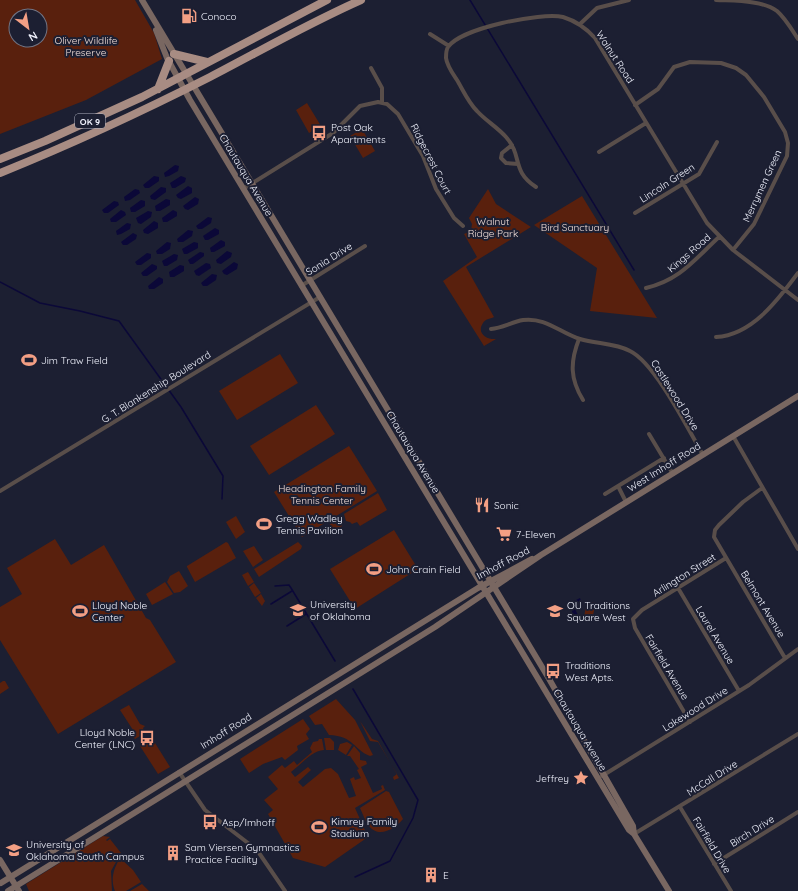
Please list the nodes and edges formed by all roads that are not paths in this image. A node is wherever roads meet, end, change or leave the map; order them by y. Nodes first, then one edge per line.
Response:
1 (142, 0) edge
2 (327, 0) edge
3 (361, 0) edge
4 (629, 0) edge
5 (716, 0) edge
6 (580, 24) junction
7 (430, 34) dead end
8 (798, 39) edge
9 (449, 46) junction
10 (172, 58) junction
11 (207, 62) junction
12 (371, 68) dead end
13 (182, 76) junction
14 (193, 85) junction
15 (158, 88) junction
16 (185, 90) junction
17 (382, 102) junction
18 (635, 105) junction
19 (646, 123) junction
20 (717, 142) dead end
21 (512, 145) junction
22 (599, 152) dead end
23 (0, 159) edge
24 (518, 164) junction
25 (0, 173) edge
26 (252, 183) junction
27 (683, 184) junction
28 (536, 187) dead end
29 (243, 189) junction
30 (635, 213) dead end
31 (463, 226) dead end
32 (719, 237) junction
33 (365, 246) dead end
34 (733, 250) junction
35 (798, 273) edge
36 (310, 280) junction
37 (301, 286) junction
38 (646, 288) dead end
39 (786, 290) junction
40 (320, 297) junction
41 (798, 300) edge
42 (311, 302) junction
43 (491, 329) dead end
44 (716, 337) dead end
45 (579, 339) junction
46 (798, 396) edge
47 (582, 400) dead end
48 (649, 434) dead end
49 (733, 436) junction
50 (703, 455) junction
51 (664, 458) junction
52 (673, 474) junction
53 (618, 486) junction
54 (762, 488) junction
55 (0, 491) edge
56 (606, 494) dead end
57 (626, 502) junction
58 (798, 549) edge
59 (541, 555) joint
60 (726, 558) junction
61 (493, 584) junction
62 (482, 586) junction
63 (678, 588) junction
64 (487, 593) junction
65 (633, 619) joint
66 (798, 649) edge
67 (785, 658) junction
68 (739, 691) junction
69 (690, 722) junction
70 (798, 734) edge
71 (180, 772) junction
72 (601, 777) junction
73 (185, 781) junction
74 (680, 807) junction
75 (798, 812) edge
76 (634, 834) junction
77 (0, 860) edge
78 (714, 864) junction
79 (10, 877) junction
80 (0, 882) edge
81 (18, 889) edge
82 (7, 891) edge
83 (285, 891) edge
84 (669, 891) edge
85 (731, 891) edge

1 - 10 main road
2 - 11 highway, OK 9
3 - 14 highway, OK 9
4 - 6 street
5 - 8 street
6 - 9 street, Walnut Road
6 - 18 street, Walnut Road
7 - 9 street
9 - 21 street
10 - 11 highway
10 - 13 main road
10 - 15 highway
11 - 13 highway, OK 9
12 - 17 street
13 - 14 main road, Chautauqua Avenue
13 - 15 highway, OK 9
13 - 16 main road, Chautauqua Avenue
14 - 16 highway, OK 9
14 - 26 main road, Chautauqua Avenue
15 - 23 highway, OK 9
16 - 25 highway, OK 9
16 - 29 main road, Chautauqua Avenue
17 - 26 street
17 - 31 street, Ridgecrest Court
18 - 19 street, Walnut Road
18 - 34 street, Merrymen Green
19 - 22 street
19 - 27 street, Walnut Road
20 - 27 street, Lincoln Green
21 - 24 street
21 - 24 street
24 - 28 street
26 - 29 street
26 - 36 main road, Chautauqua Avenue
27 - 30 street, Lincoln Green
27 - 32 street, Walnut Road
29 - 37 main road, Chautauqua Avenue
32 - 34 street, Walnut Road
32 - 38 street, Kings Road
33 - 36 street, Sonia Drive
34 - 39 street, Walnut Road
35 - 39 street
36 - 37 street, Sonia Drive
36 - 40 main road, Chautauqua Avenue
37 - 42 main road, Chautauqua Avenue
39 - 41 street, Walnut Road
39 - 44 street
40 - 42 street, G. T. Blankenship Boulevard
40 - 61 main road, Chautauqua Avenue
42 - 55 street, G. T. Blankenship Boulevard
42 - 62 main road, Chautauqua Avenue
43 - 45 street, Castlewood Drive
45 - 47 street
45 - 50 street, Castlewood Drive
46 - 49 main road, West Imhoff Road
48 - 51 street
49 - 50 main road, West Imhoff Road
49 - 54 street
50 - 52 main road, West Imhoff Road
51 - 52 street
51 - 53 street
52 - 57 main road, West Imhoff Road
53 - 56 street
53 - 57 street
54 - 58 street
54 - 60 street, Arlington Street
57 - 59 main road, West Imhoff Road
59 - 61 main road, Imhoff Road
60 - 63 street, Arlington Street
60 - 67 street, Belmont Avenue
61 - 62 main road, Imhoff Road
61 - 64 main road, Imhoff Road
61 - 72 main road, Chautauqua Avenue
62 - 64 main road, Chautauqua Avenue
62 - 71 main road, Imhoff Road
63 - 65 street, Arlington Street
63 - 68 street, Laurel Avenue
64 - 72 main road, Chautauqua Avenue
64 - 73 main road, Imhoff Road
65 - 69 street, Fairfield Avenue
66 - 67 street, Lakewood Drive
67 - 68 street, Lakewood Drive
68 - 69 street, Lakewood Drive
69 - 72 street, Lakewood Drive
70 - 74 street, McCall Drive
71 - 73 street
71 - 79 main road, Imhoff Road
72 - 76 main road, Chautauqua Avenue
73 - 81 main road, Imhoff Road
73 - 83 street
74 - 76 street, McCall Drive
74 - 78 street, Fairfield Drive
75 - 78 street, Birch Drive
76 - 84 main road, Chautauqua Avenue
77 - 79 main road
78 - 85 street, Fairfield Drive
79 - 80 main road, Imhoff Road
79 - 81 main road
80 - 82 main road
81 - 82 main road, Imhoff Road

